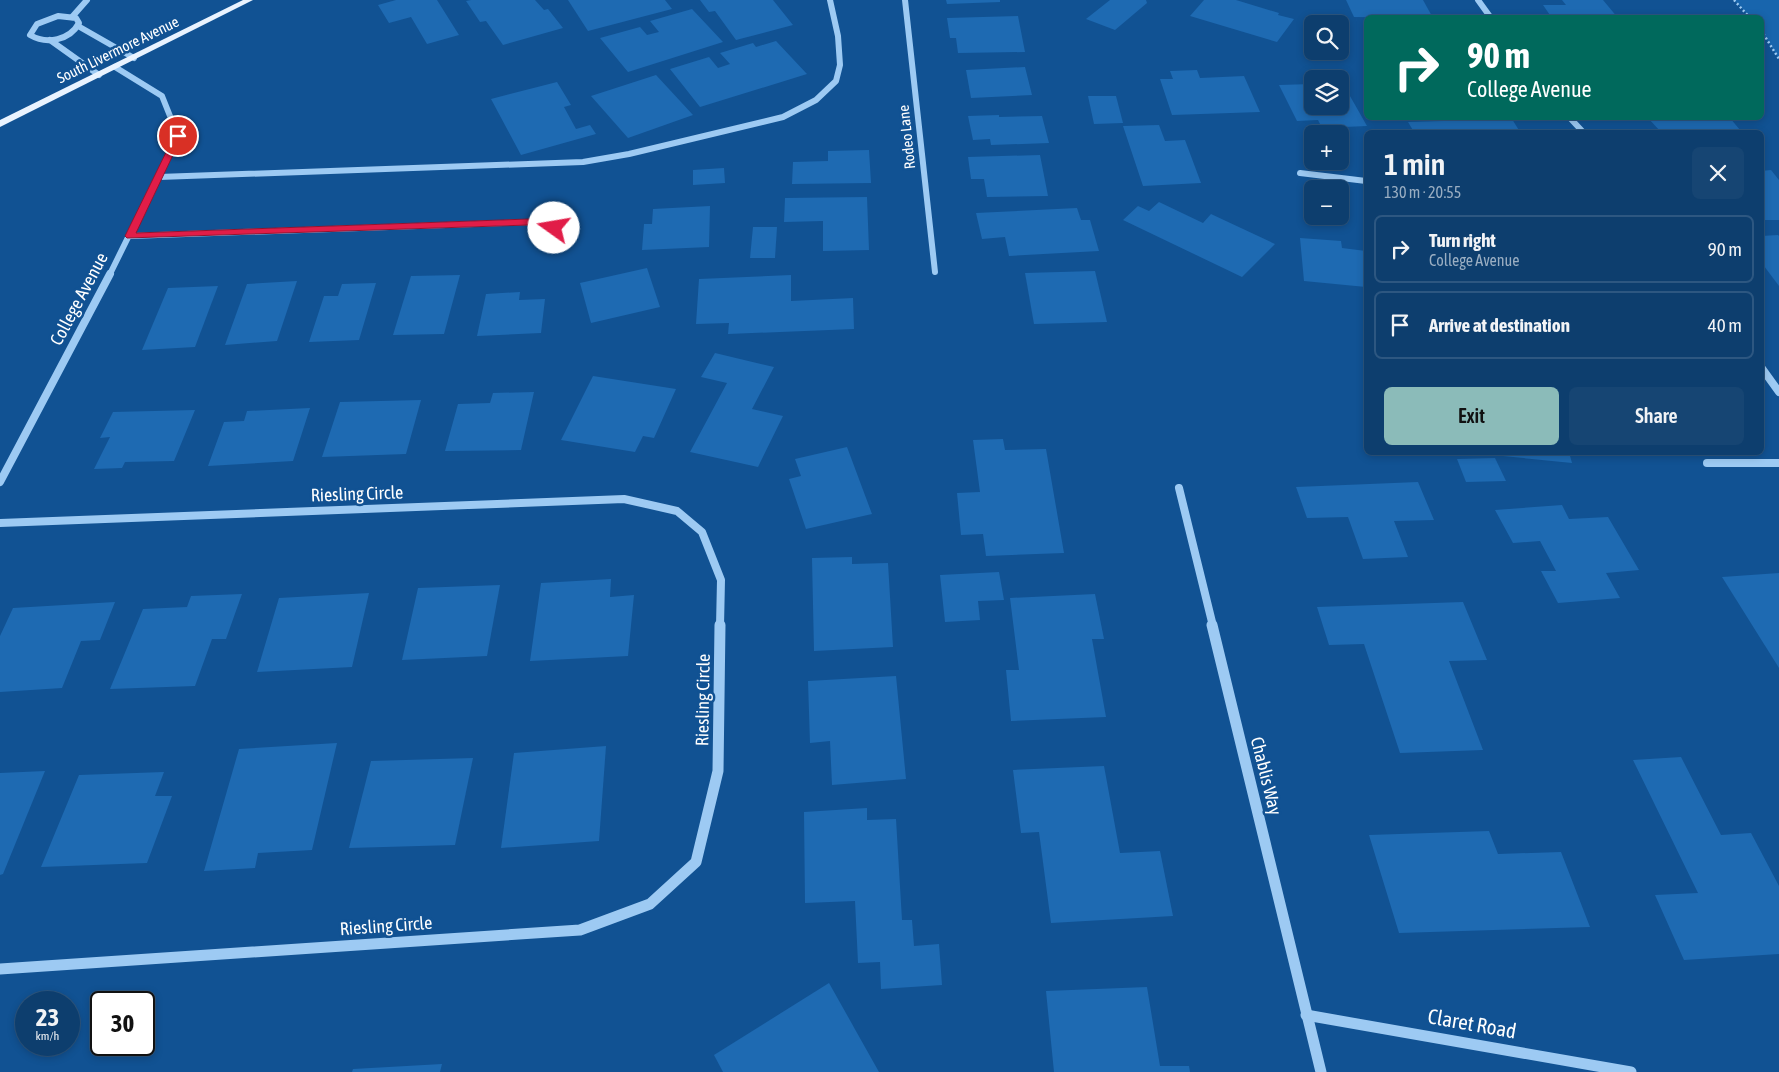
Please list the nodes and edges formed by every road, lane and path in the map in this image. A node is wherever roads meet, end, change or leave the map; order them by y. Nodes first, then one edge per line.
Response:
1 (87, 0) edge
2 (249, 0) edge
3 (830, 0) edge
4 (905, 0) edge
5 (1478, 0) edge
6 (1734, 0) edge
7 (1489, 15) edge
8 (1747, 15) edge
9 (72, 17) junction
10 (78, 26) junction
11 (1764, 35) edge
12 (50, 40) junction
13 (134, 58) junction
14 (1779, 59) edge
15 (115, 67) junction
16 (100, 75) junction
17 (1572, 120) edge
18 (0, 124) edge
19 (1582, 130) edge
20 (1300, 173) dead end
21 (159, 177) junction
22 (1364, 181) edge
23 (554, 228) dead end
24 (130, 236) junction
25 (935, 272) dead end
26 (1764, 371) edge
27 (1779, 392) edge
28 (1779, 462) edge
29 (1707, 463) dead end
30 (0, 482) edge
31 (1179, 488) dead end
32 (0, 523) edge
33 (0, 969) edge
34 (1306, 1016) junction
35 (1321, 1072) edge
36 (1631, 1072) edge

1 - 9 street
2 - 13 main road, South Livermore Avenue
3 - 21 street
4 - 25 street, Rodeo Lane
5 - 7 street
6 - 8 path
9 - 10 street
9 - 12 street
10 - 12 street
10 - 13 street
11 - 14 path
12 - 16 street
13 - 15 main road, South Livermore Avenue
15 - 16 main road, South Livermore Avenue
15 - 21 street, College Avenue
16 - 18 main road, South Livermore Avenue
17 - 19 street
20 - 22 street
21 - 24 street, College Avenue
23 - 24 street
24 - 30 street, College Avenue
26 - 27 street
28 - 29 street
31 - 34 street, Chablis Way
32 - 33 street, Riesling Circle
34 - 35 street, Chablis Way
34 - 36 street, Claret Road

